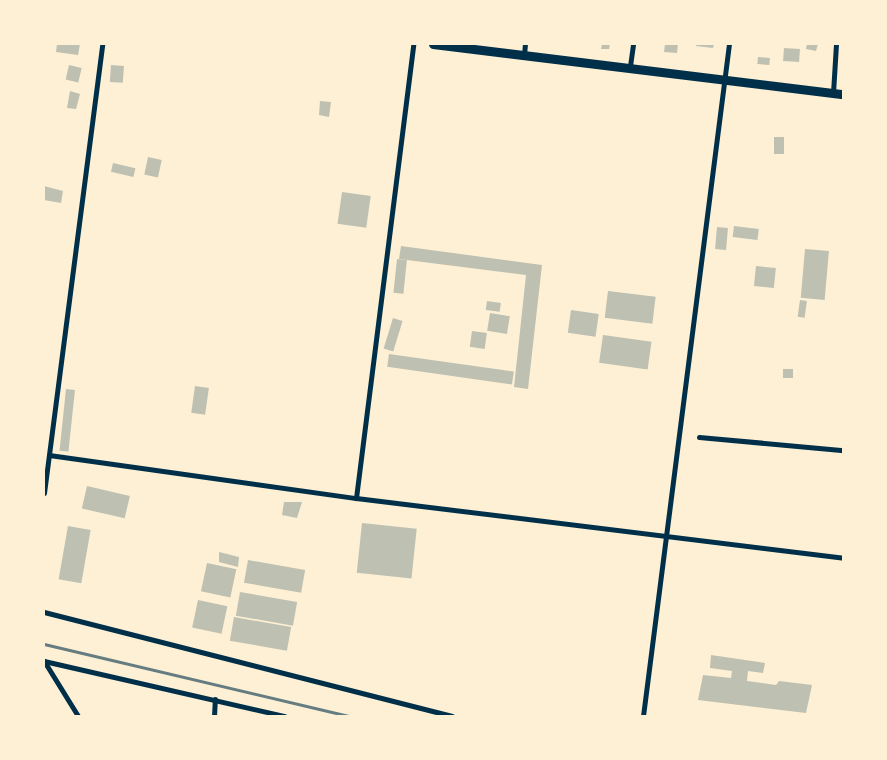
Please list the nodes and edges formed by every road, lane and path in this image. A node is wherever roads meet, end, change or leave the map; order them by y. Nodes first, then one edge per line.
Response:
1 (102, 44) edge
2 (413, 44) edge
3 (433, 44) edge
4 (525, 44) edge
5 (633, 44) edge
6 (728, 44) edge
7 (836, 44) edge
8 (524, 55) junction
9 (630, 66) junction
10 (725, 78) junction
11 (833, 93) junction
12 (843, 94) edge
13 (699, 437) dead end
14 (843, 450) edge
15 (49, 455) junction
16 (44, 493) edge
17 (356, 498) junction
18 (668, 536) junction
19 (843, 558) edge
20 (44, 612) edge
21 (44, 661) edge
22 (215, 699) junction
23 (78, 716) edge
24 (214, 716) edge
25 (285, 716) edge
26 (452, 716) edge
27 (643, 716) edge

1 - 15 street
2 - 17 street
3 - 8 main road
4 - 8 street
5 - 9 street
6 - 10 street
7 - 11 street
8 - 9 main road
9 - 10 main road
10 - 11 main road
10 - 18 street
11 - 12 main road
13 - 14 street
15 - 16 street
15 - 17 street
17 - 18 street
18 - 19 street
18 - 27 street
20 - 26 street
21 - 22 street
21 - 23 street
22 - 24 street
22 - 25 street

